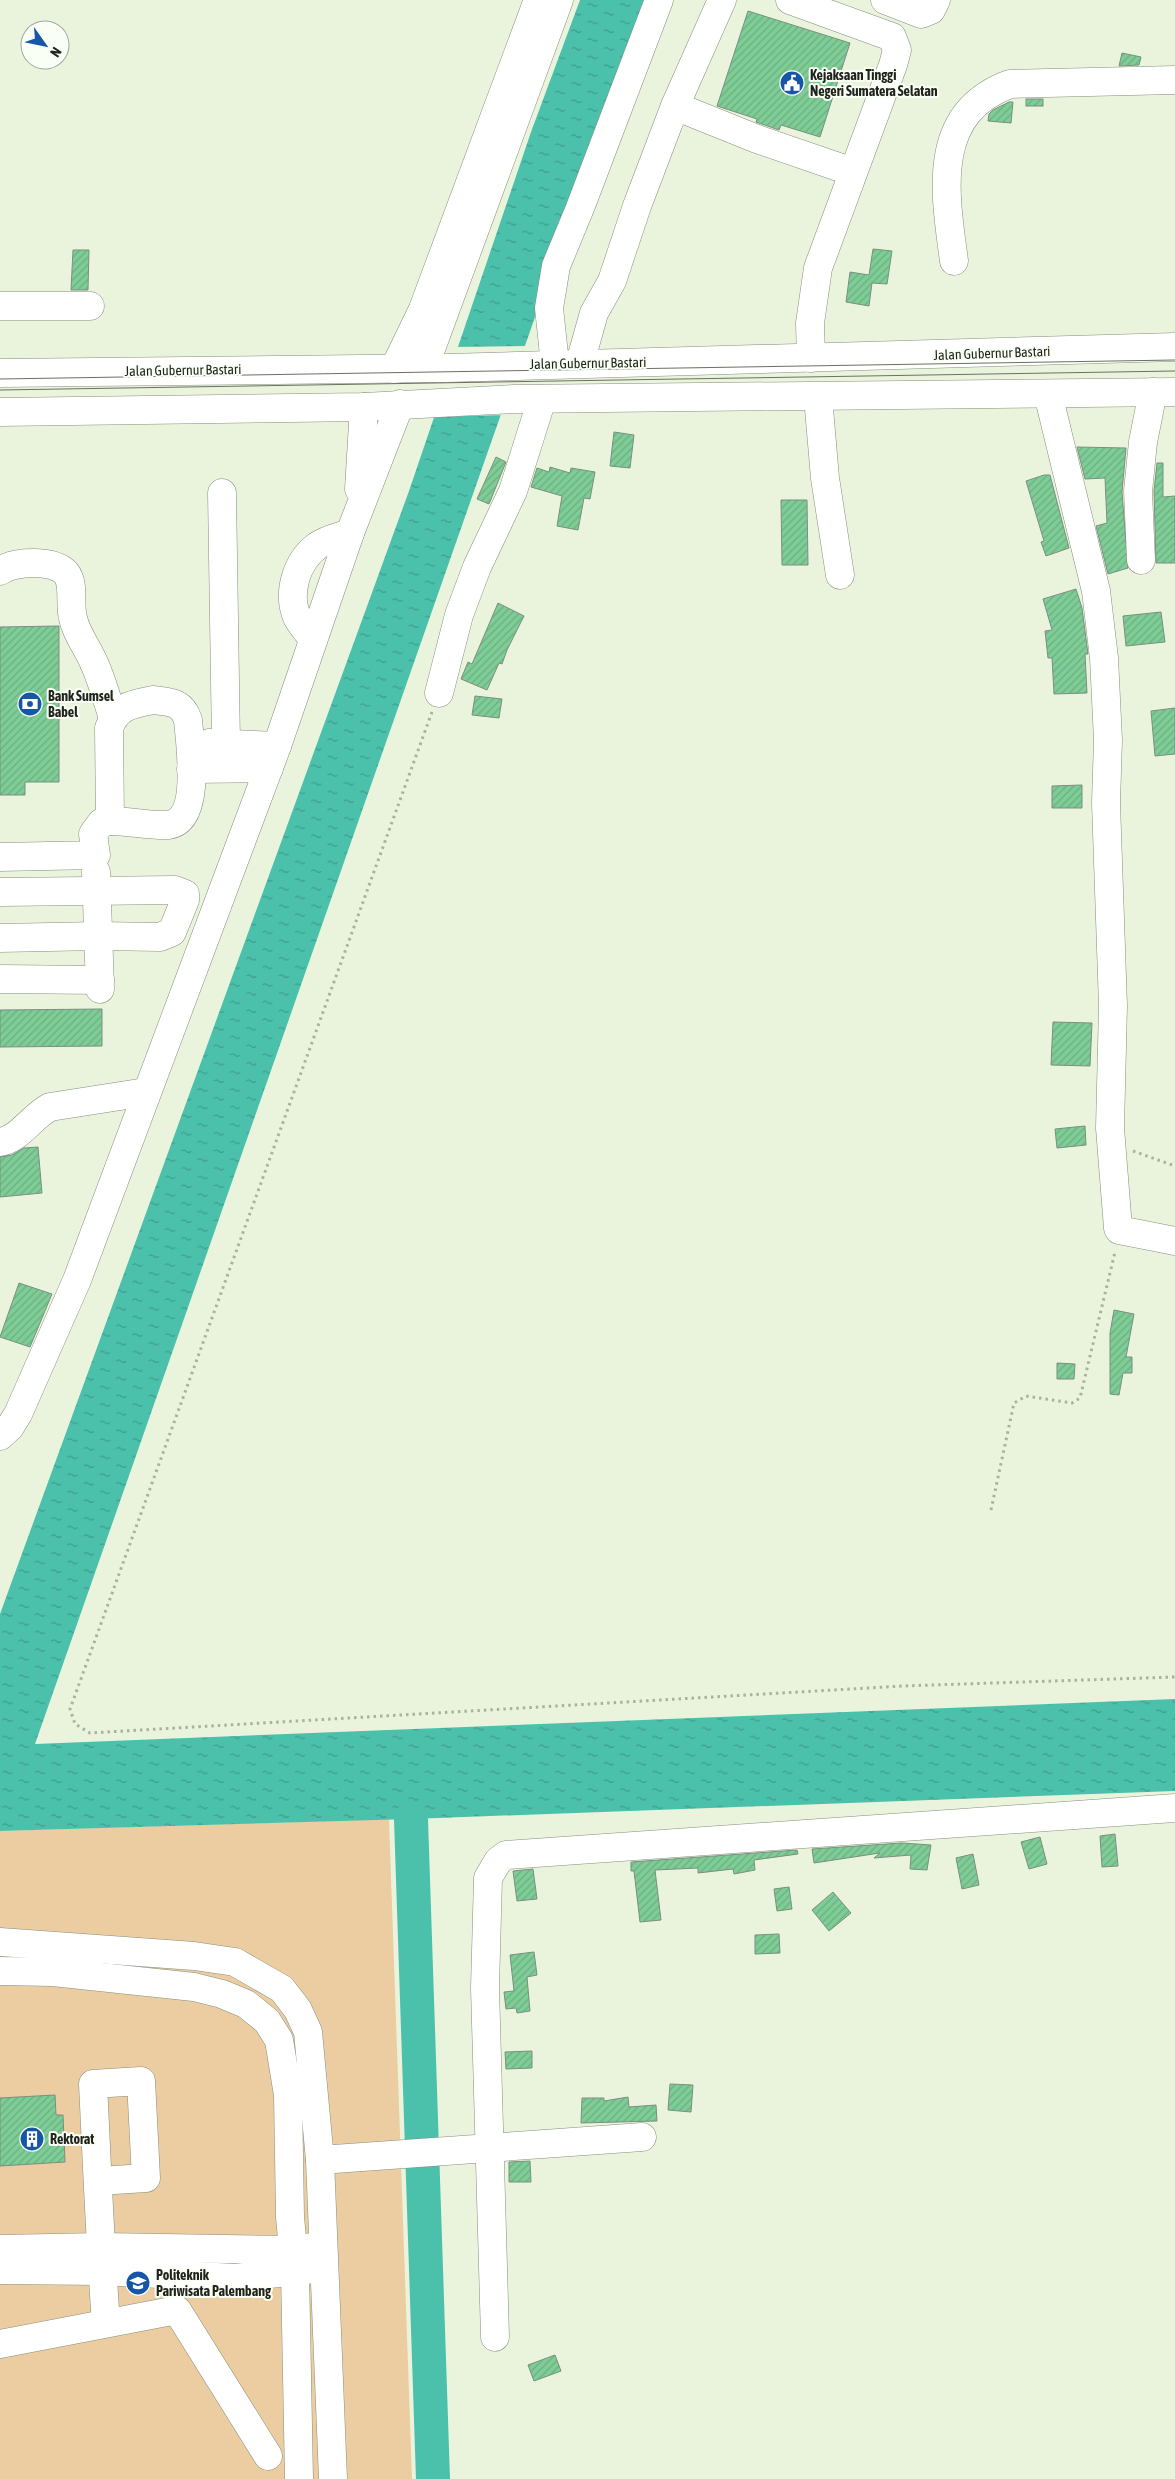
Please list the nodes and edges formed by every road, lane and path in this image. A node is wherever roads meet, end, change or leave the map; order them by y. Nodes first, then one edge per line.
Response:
1 (538, 0) edge
2 (559, 0) edge
3 (658, 0) edge
4 (722, 0) edge
5 (790, 0) edge
6 (885, 0) edge
7 (936, 0) edge
8 (1175, 80) edge
9 (675, 106) junction
10 (853, 172) junction
11 (954, 261) dead end
12 (0, 306) edge
13 (90, 306) dead end
14 (1175, 347) edge
15 (811, 358) junction
16 (568, 364) junction
17 (436, 368) junction
18 (394, 369) junction
19 (0, 372) edge
20 (1164, 392) edge
21 (1048, 394) junction
22 (818, 397) junction
23 (542, 399) junction
24 (400, 404) junction
25 (364, 407) junction
26 (0, 412) edge
27 (222, 493) dead end
28 (353, 524) junction
29 (1142, 560) dead end
30 (0, 571) edge
31 (840, 574) dead end
32 (313, 640) junction
33 (439, 693) joint
34 (113, 718) junction
35 (190, 742) junction
36 (226, 744) junction
37 (273, 757) junction
38 (190, 769) junction
39 (110, 821) junction
40 (96, 855) junction
41 (0, 857) edge
42 (97, 890) junction
43 (0, 892) edge
44 (98, 936) junction
45 (0, 938) edge
46 (0, 979) edge
47 (146, 1092) junction
48 (0, 1142) edge
49 (1111, 1143) junction
50 (1175, 1166) edge
51 (1175, 1241) edge
52 (1115, 1247) dead end
53 (0, 1436) edge
54 (991, 1510) dead end
55 (1175, 1677) edge
56 (1175, 1808) edge
57 (0, 1942) edge
58 (0, 1971) edge
59 (642, 2137) dead end
60 (489, 2149) junction
61 (320, 2160) junction
62 (98, 2181) dead end
63 (0, 2249) edge
64 (324, 2256) junction
65 (102, 2259) junction
66 (294, 2261) junction
67 (0, 2270) edge
68 (106, 2323) junction
69 (495, 2337) dead end
70 (0, 2344) edge
71 (268, 2456) dead end
72 (299, 2479) edge
73 (333, 2479) edge

1 - 18 main road
2 - 17 main road
3 - 16 main road
4 - 9 main road
5 - 10 main road
6 - 7 main road
8 - 11 main road
9 - 10 main road
9 - 16 main road
10 - 15 main road
12 - 13 main road
14 - 15 main road, Jalan Gubernur Bastari
15 - 16 main road, Jalan Gubernur Bastari
16 - 17 main road, Jalan Gubernur Bastari
17 - 18 main road, Jalan Gubernur Bastari
18 - 19 main road, Jalan Gubernur Bastari
20 - 21 main road
20 - 29 main road
21 - 22 main road
21 - 49 main road
22 - 23 main road
22 - 31 main road
23 - 24 main road
23 - 33 main road
24 - 25 main road
24 - 28 main road
25 - 26 main road
25 - 28 main road
27 - 36 main road
28 - 32 main road
28 - 32 main road
30 - 34 main road
32 - 37 main road
33 - 55 path
34 - 35 main road
34 - 39 main road
35 - 36 main road
35 - 38 main road
36 - 37 main road
37 - 38 main road
37 - 47 main road
38 - 39 main road
39 - 40 main road
40 - 41 main road
40 - 42 main road
42 - 43 main road
42 - 44 main road
42 - 44 main road
44 - 45 main road
44 - 46 main road
47 - 48 main road
47 - 53 main road
49 - 50 path
49 - 51 main road
52 - 54 path
56 - 60 main road
57 - 61 main road
58 - 66 main road
59 - 60 main road
60 - 61 main road
60 - 69 main road
61 - 64 main road
62 - 65 main road
63 - 65 main road
64 - 66 main road
64 - 73 main road
65 - 66 main road
65 - 67 main road
65 - 68 main road
66 - 72 main road
68 - 70 main road
68 - 71 main road

